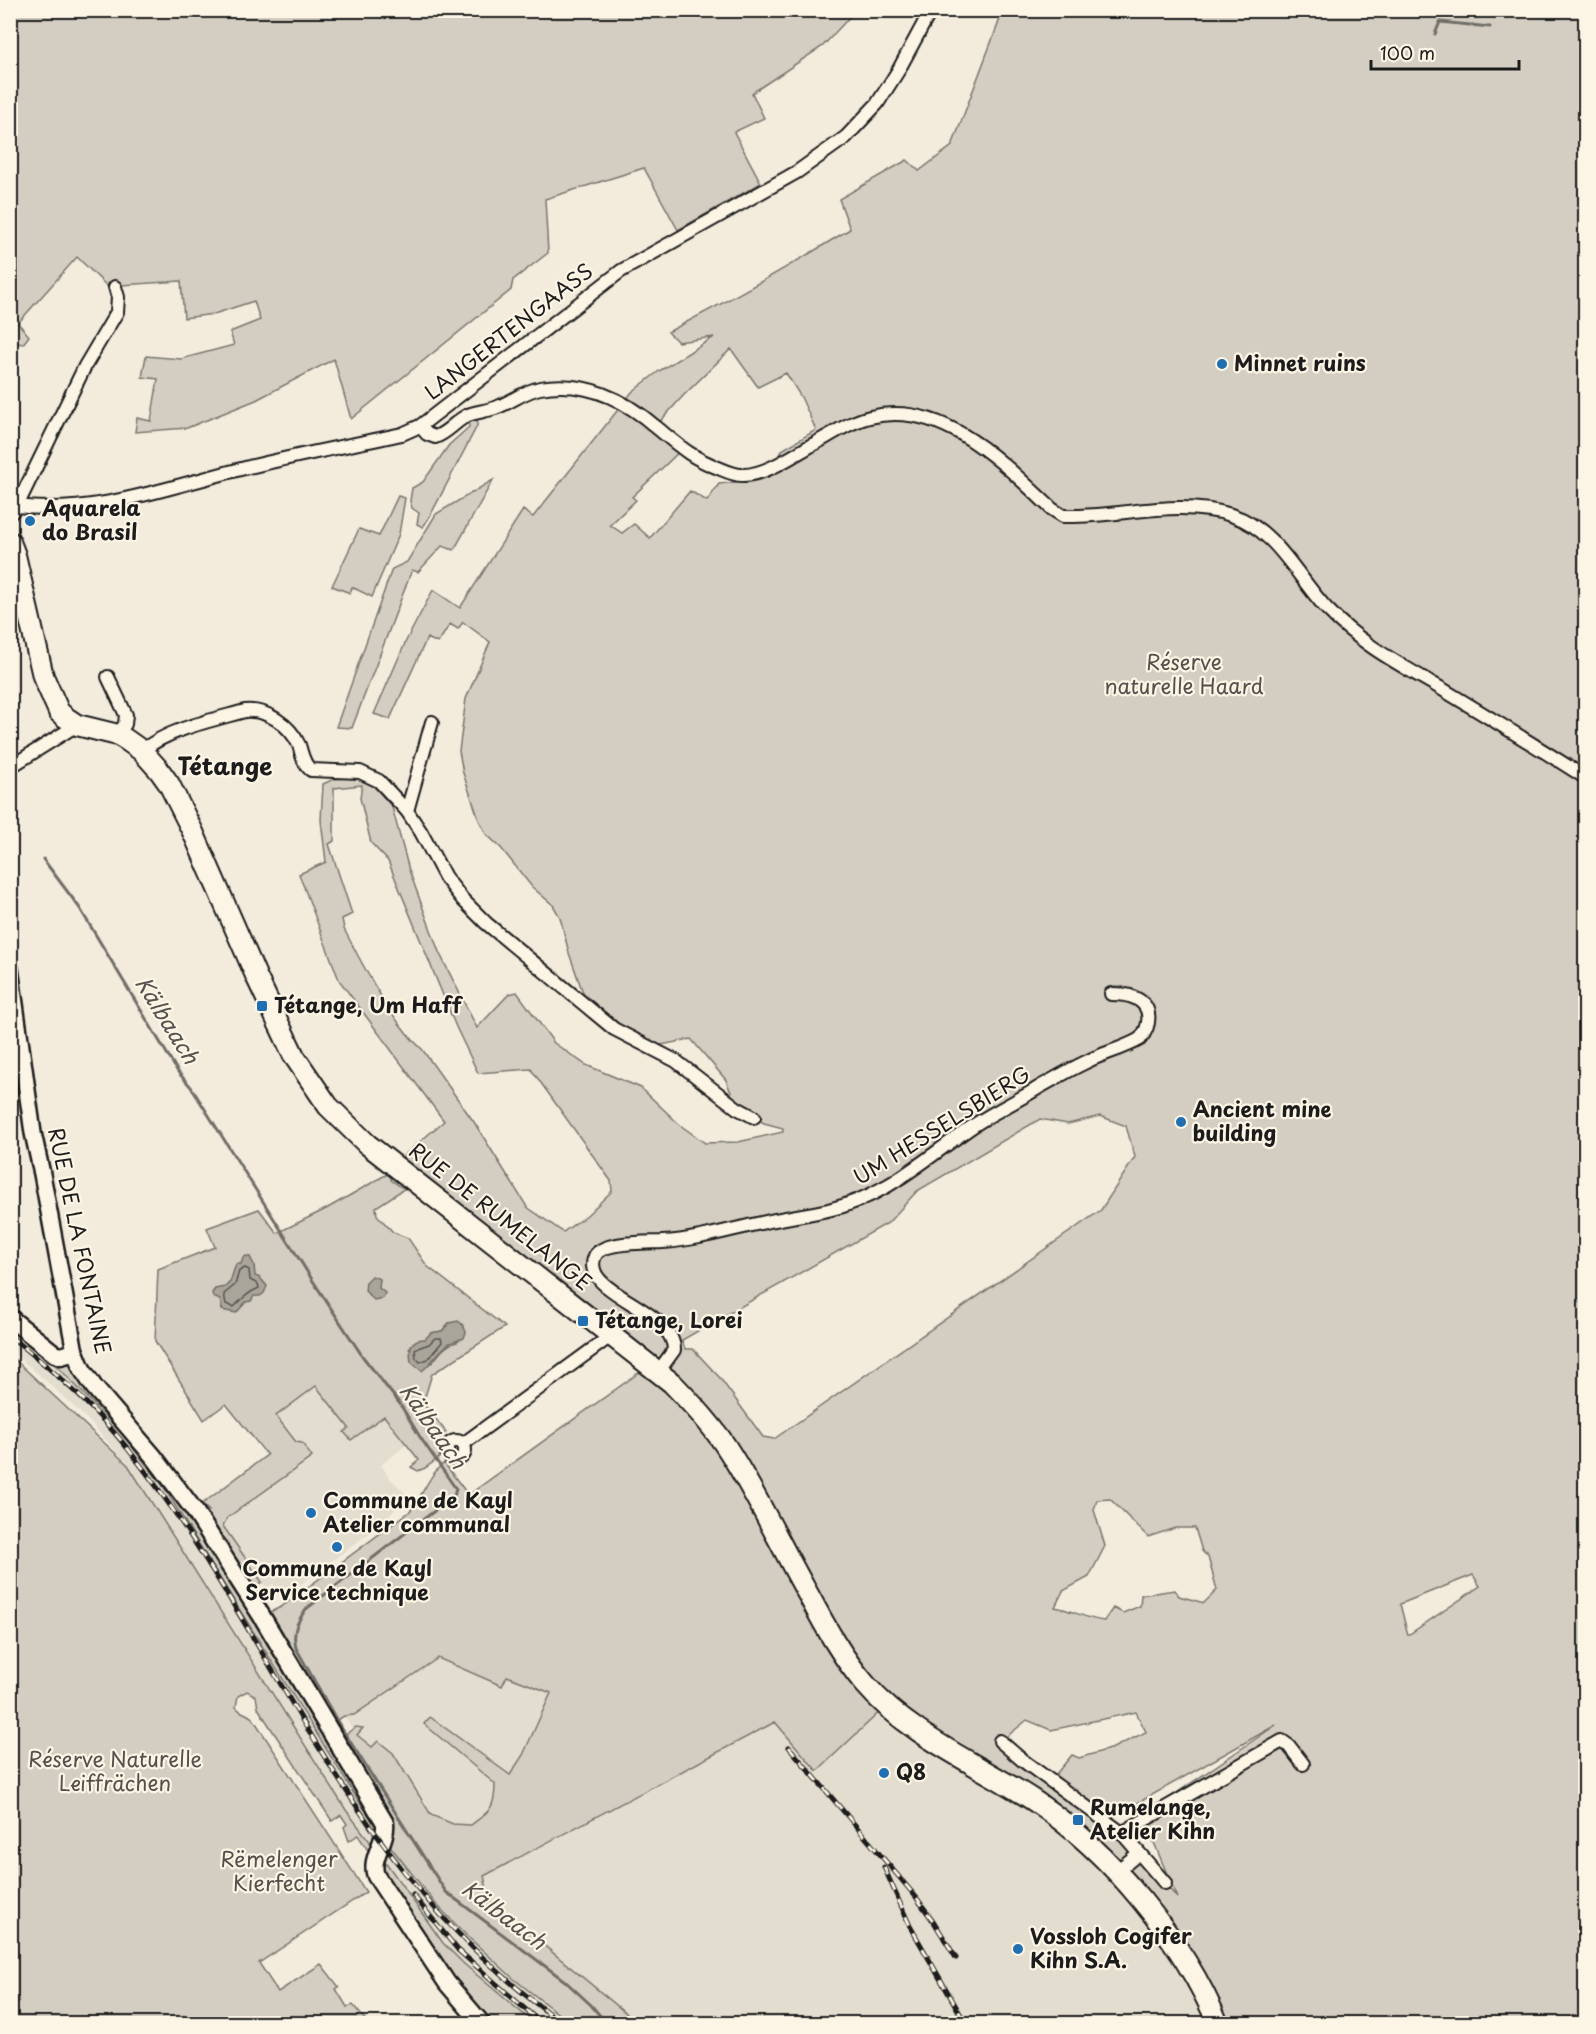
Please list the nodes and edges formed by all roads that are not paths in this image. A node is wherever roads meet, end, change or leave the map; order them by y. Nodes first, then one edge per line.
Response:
1 (931, 10) edge
2 (115, 287) dead end
3 (420, 426) junction
4 (14, 510) edge
5 (10, 542) edge
6 (108, 677) dead end
7 (432, 722) dead end
8 (77, 725) junction
9 (118, 735) junction
10 (142, 751) junction
11 (10, 767) edge
12 (1586, 778) edge
13 (407, 811) junction
14 (10, 968) edge
15 (1111, 994) dead end
16 (754, 1117) dead end
17 (10, 1318) edge
18 (612, 1335) junction
19 (75, 1352) junction
20 (658, 1372) junction
21 (463, 1444) dead end
22 (999, 1741) dead end
23 (1303, 1764) dead end
24 (1122, 1833) junction
25 (1139, 1852) junction
26 (1116, 1872) junction
27 (1165, 1883) dead end
28 (482, 2024) edge
29 (1218, 2024) edge

1 - 3 street, LANGERTENGAASS
2 - 4 street
3 - 4 street, LANGERTENGAASS
3 - 12 street
5 - 8 main road
6 - 9 street
7 - 13 street
8 - 9 main road, RUE DE RUMELANGE
8 - 11 street
9 - 10 main road, RUE DE RUMELANGE
10 - 13 street
10 - 18 main road, RUE DE RUMELANGE
13 - 16 street
14 - 19 street, RUE DE LA FONTAINE
15 - 20 street, UM HESSELSBIERG
17 - 19 main road
18 - 20 main road, RUE DE RUMELANGE
18 - 21 street
19 - 28 main road, RUE DE LA FONTAINE
20 - 26 main road, RUE DE RUMELANGE
22 - 24 street
23 - 24 street
24 - 25 street
25 - 26 street
25 - 27 street
26 - 29 main road, RUE DE RUMELANGE

